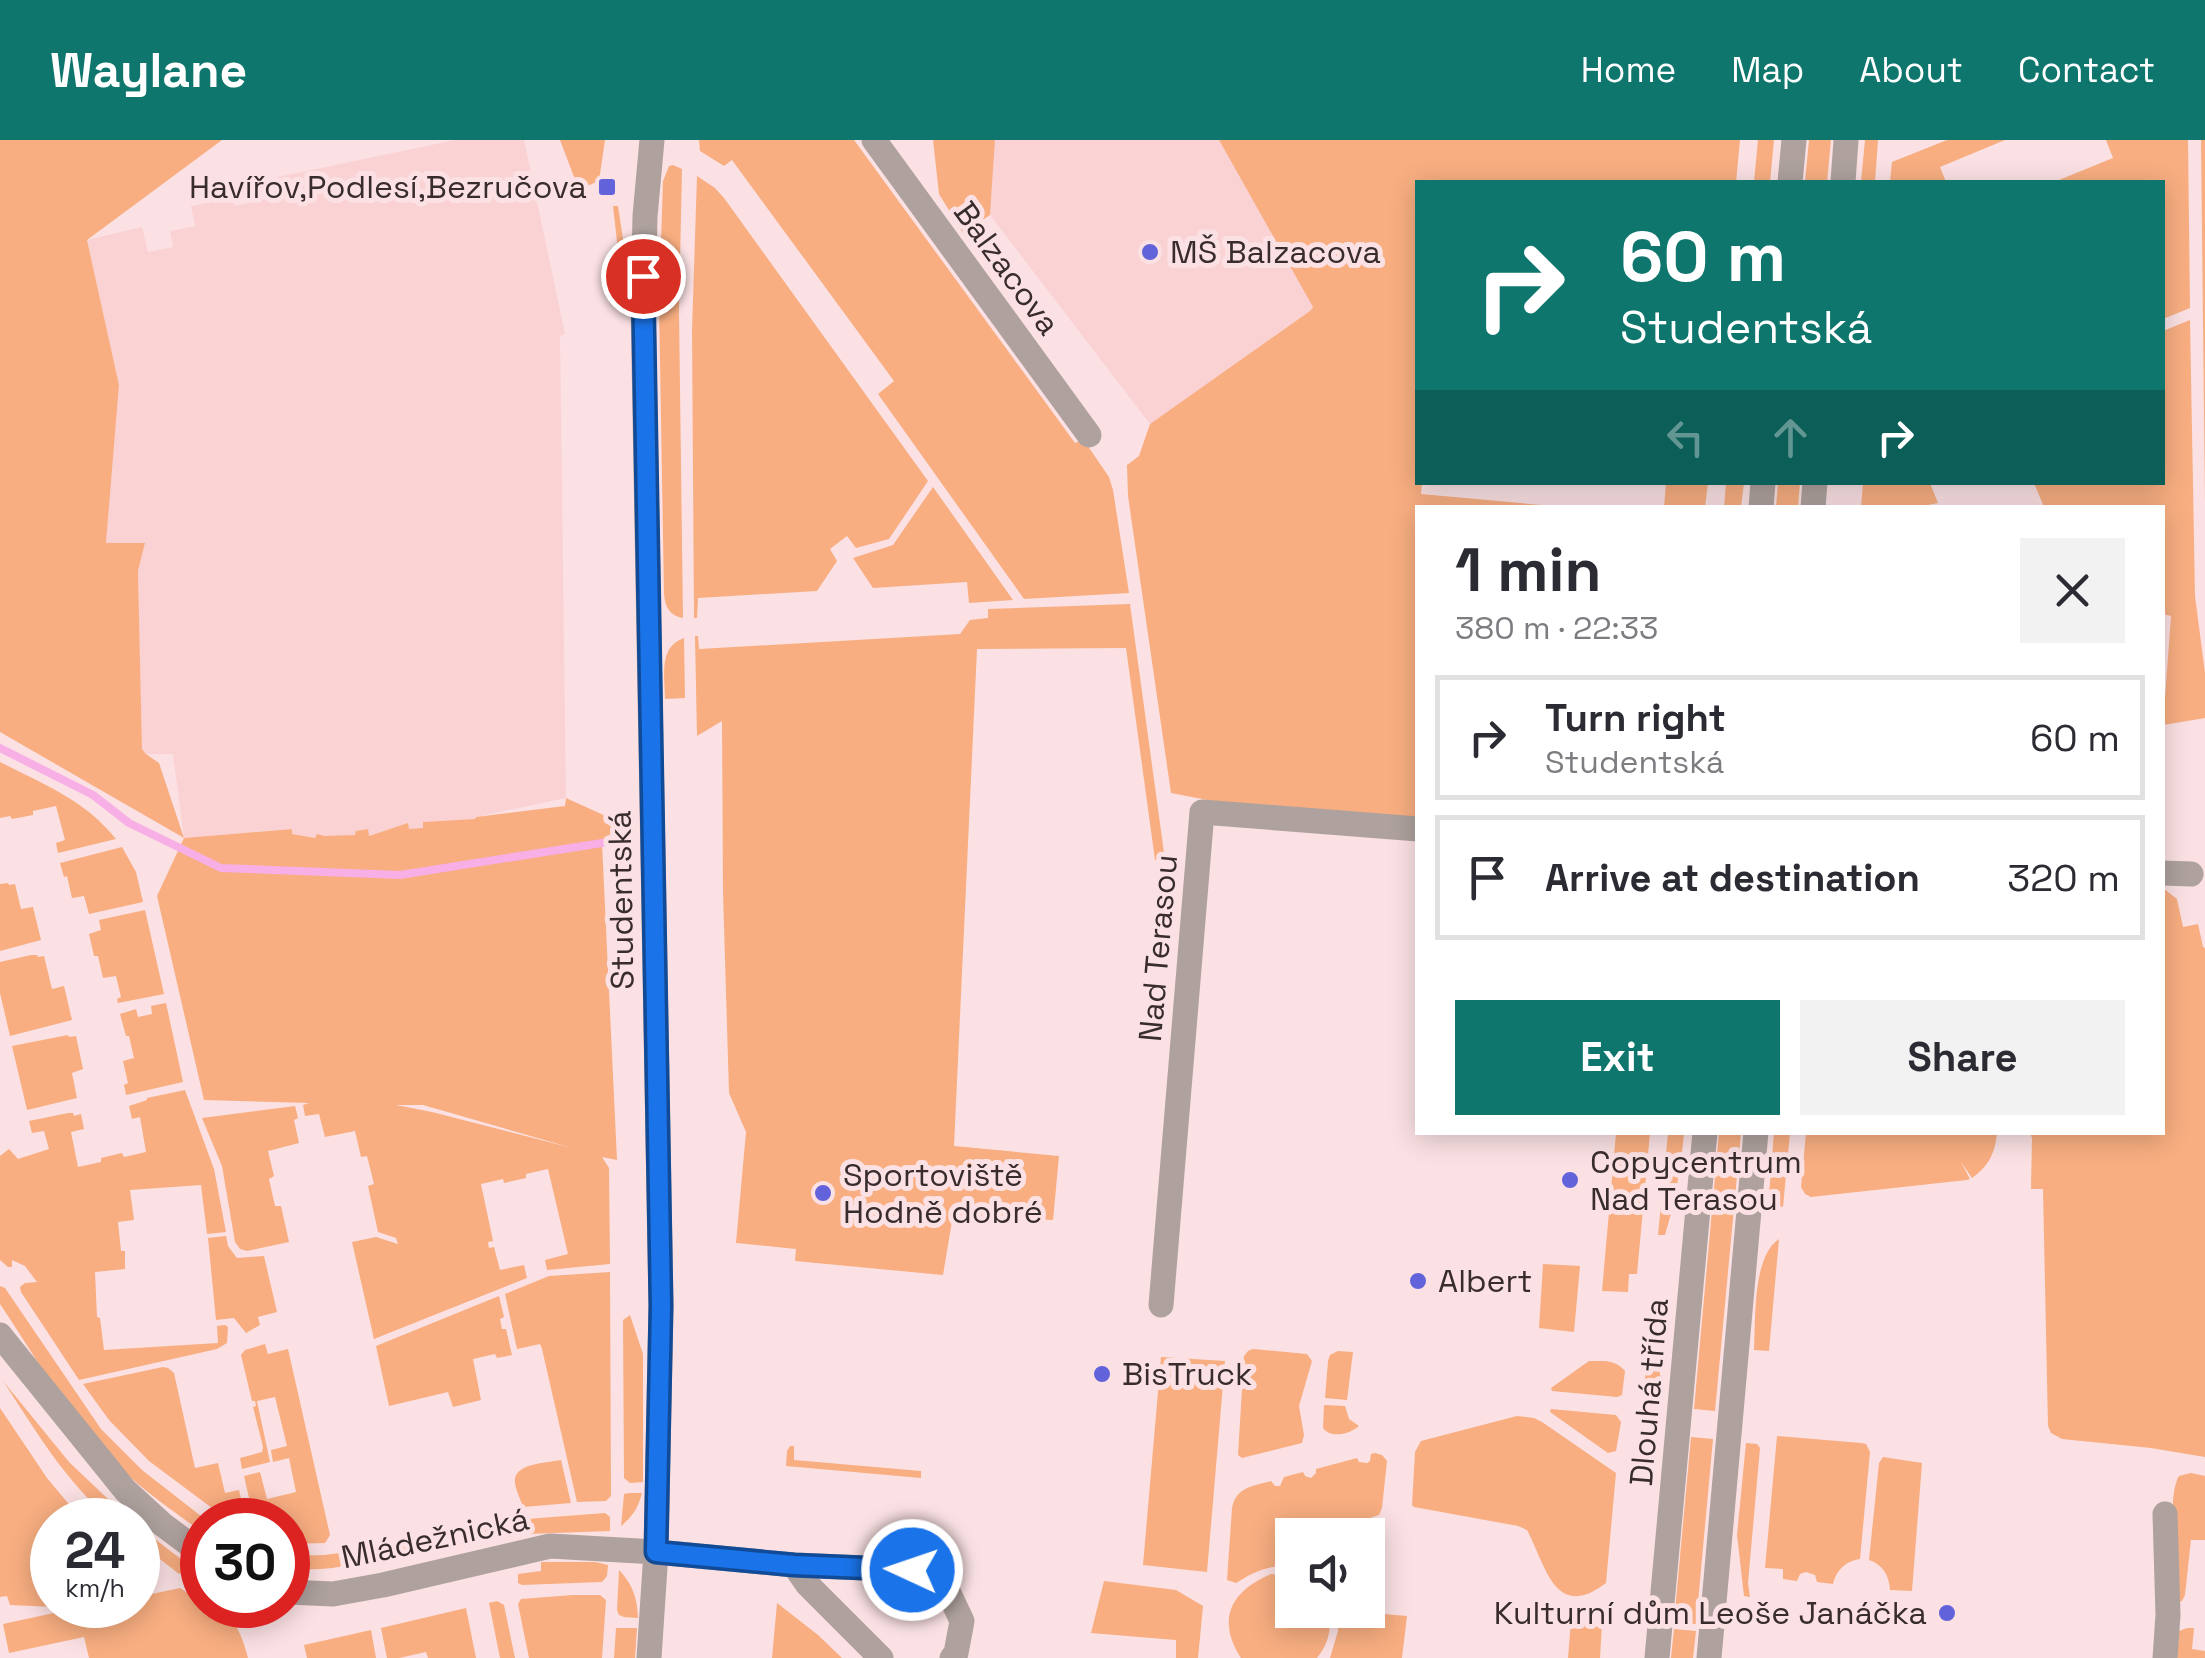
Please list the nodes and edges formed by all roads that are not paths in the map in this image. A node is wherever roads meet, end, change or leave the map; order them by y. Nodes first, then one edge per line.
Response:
1 (652, 140) edge
2 (874, 140) edge
3 (1794, 140) edge
4 (1846, 140) edge
5 (1790, 180) edge
6 (1842, 180) edge
7 (1089, 435) dead end
8 (1415, 829) edge
9 (2165, 873) edge
10 (2191, 874) dead end
11 (1705, 1135) edge
12 (1756, 1135) edge
13 (1161, 1305) dead end
14 (0, 1335) edge
15 (2165, 1514) dead end
16 (180, 1538) edge
17 (656, 1552) junction
18 (794, 1565) junction
19 (310, 1593) edge
20 (649, 1658) edge
21 (881, 1658) edge
22 (952, 1658) edge
23 (1657, 1658) edge
24 (1709, 1658) edge
25 (2165, 1658) edge

1 - 17 street, Studentská
2 - 7 street, Balzacova
3 - 5 street
4 - 6 street
8 - 13 street, Nad Terasou
9 - 10 street
11 - 23 street, Dlouhá třída
12 - 24 street
14 - 16 street
15 - 25 street
17 - 18 street, Mládežnická
17 - 19 street, Mládežnická
17 - 20 street, Studentská
18 - 21 street
18 - 22 street, Mládežnická

